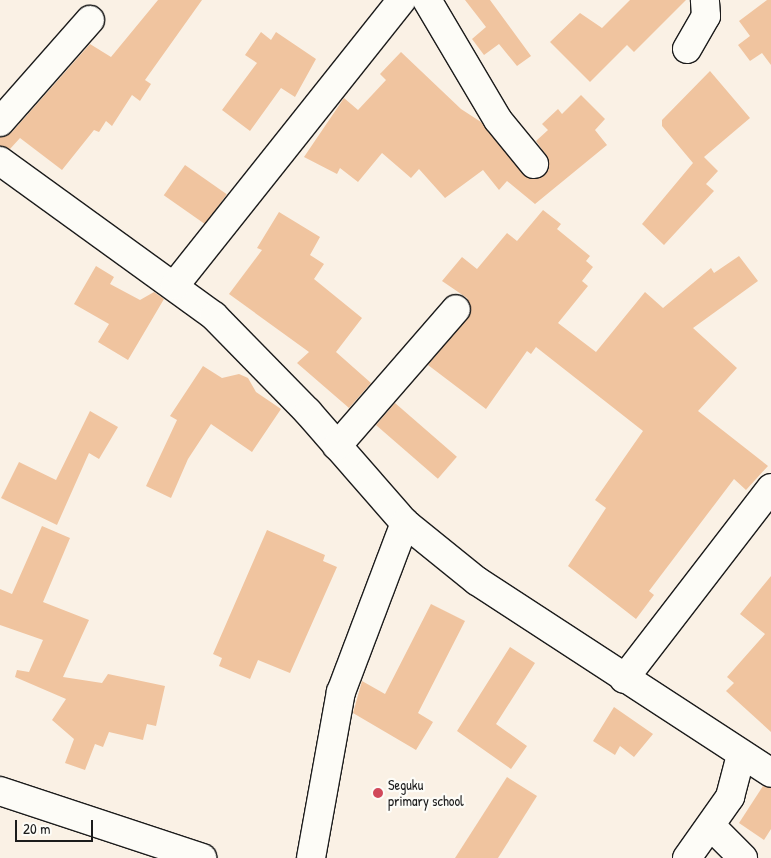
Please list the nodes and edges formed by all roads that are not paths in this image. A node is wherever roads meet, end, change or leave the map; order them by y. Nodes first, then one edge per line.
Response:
1 (402, 0) edge
2 (427, 0) edge
3 (705, 0) edge
4 (90, 20) dead end
5 (687, 49) dead end
6 (0, 122) edge
7 (0, 161) edge
8 (534, 164) dead end
9 (175, 285) junction
10 (456, 309) dead end
11 (337, 446) junction
12 (771, 488) edge
13 (405, 523) junction
14 (624, 679) junction
15 (740, 755) junction
16 (771, 773) edge
17 (0, 791) edge
18 (712, 827) junction
19 (202, 858) edge
20 (311, 858) edge
21 (687, 858) edge
22 (742, 858) edge

1 - 9 street
2 - 8 street
3 - 5 street
4 - 6 street
7 - 9 street
9 - 11 street
10 - 11 street
11 - 13 street
12 - 14 street
13 - 14 street
13 - 20 street
14 - 15 street
15 - 16 street
15 - 18 street
17 - 19 street
18 - 21 street
18 - 22 street

